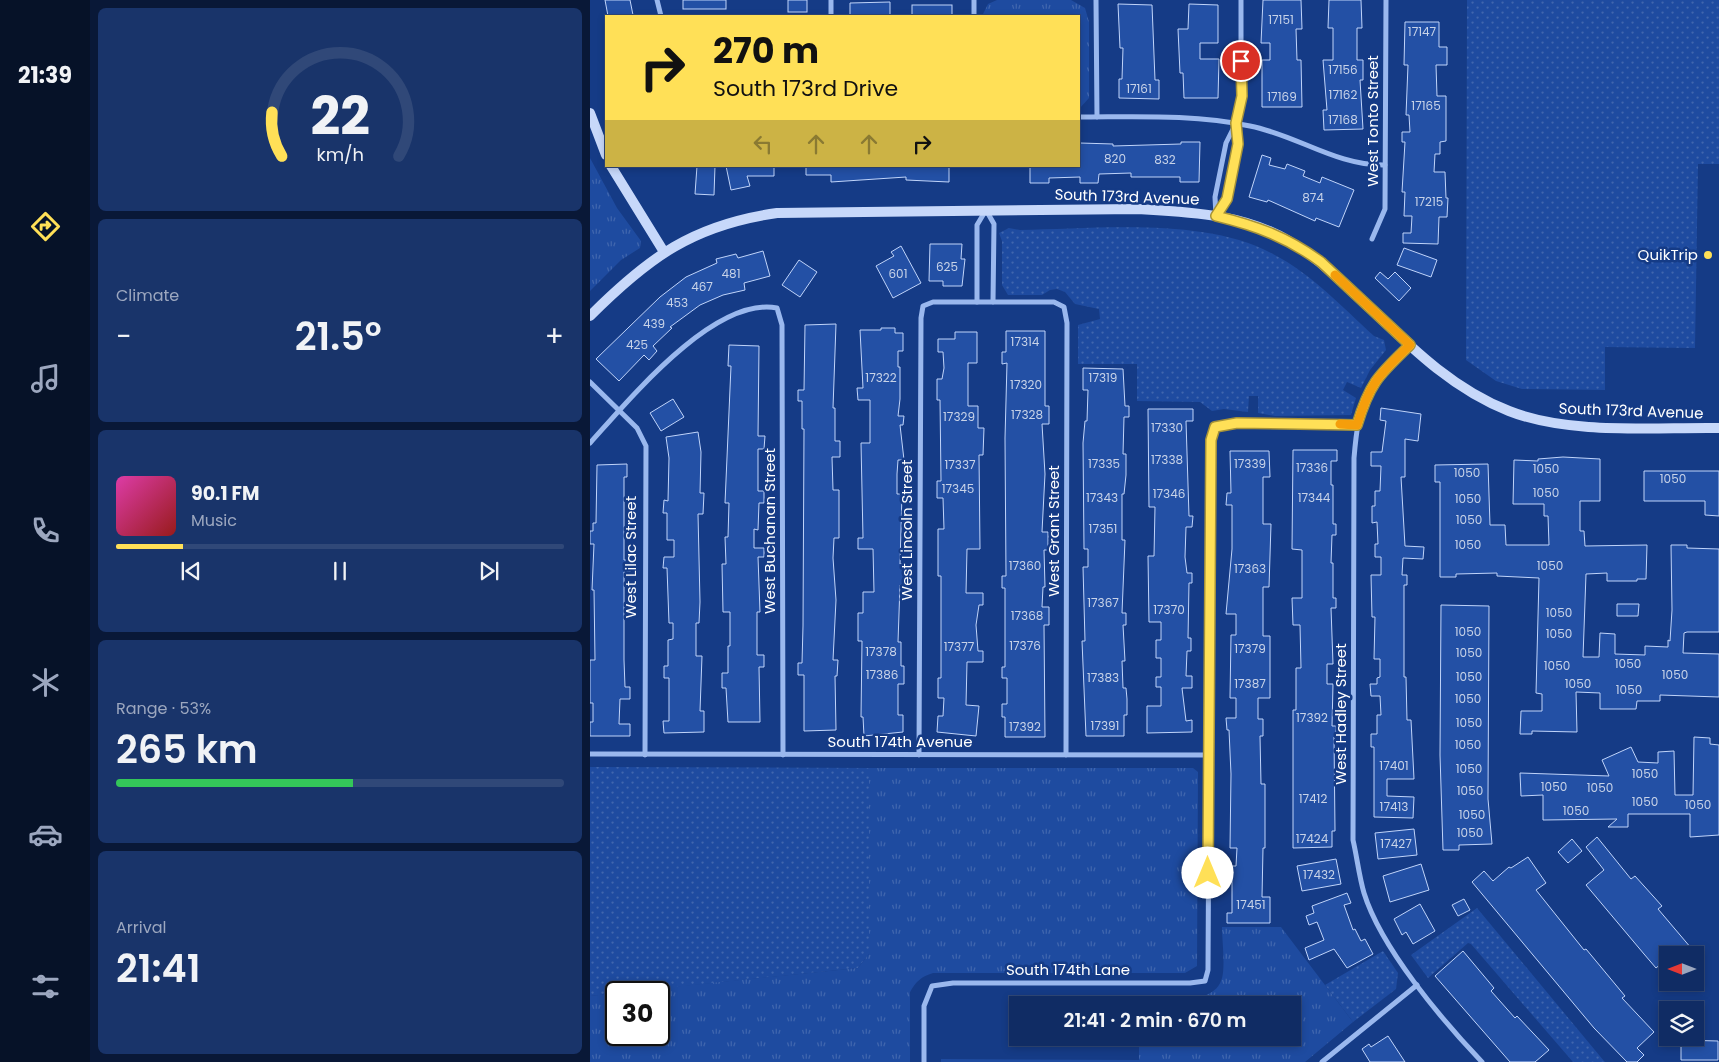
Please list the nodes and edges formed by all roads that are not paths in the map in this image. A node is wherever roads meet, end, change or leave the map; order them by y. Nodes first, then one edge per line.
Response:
1 (657, 0) edge
2 (831, 0) edge
3 (974, 0) edge
4 (1096, 0) edge
5 (1241, 0) edge
6 (1386, 0) edge
7 (661, 15) edge
8 (831, 15) edge
9 (974, 15) edge
10 (590, 113) edge
11 (1080, 117) edge
12 (1097, 117) junction
13 (1236, 123) junction
14 (605, 152) edge
15 (1385, 165) junction
16 (612, 167) edge
17 (986, 210) junction
18 (1216, 216) junction
19 (1372, 239) dead end
20 (664, 252) junction
21 (977, 302) junction
22 (993, 302) junction
23 (590, 316) edge
24 (1410, 345) junction
25 (590, 382) edge
26 (619, 410) junction
27 (1357, 425) junction
28 (1719, 428) edge
29 (590, 443) edge
30 (590, 754) edge
31 (645, 754) junction
32 (783, 755) junction
33 (919, 755) junction
34 (1066, 755) junction
35 (1209, 755) junction
36 (1417, 985) junction
37 (924, 1062) edge
38 (1322, 1062) edge
39 (1482, 1062) edge

1 - 7 street
2 - 8 street
3 - 9 street
4 - 12 street
5 - 13 street
6 - 15 street, West Tonto Street
10 - 14 street
11 - 12 street
12 - 13 street
13 - 15 street
13 - 18 street
13 - 18 street
15 - 19 street, West Tonto Street
16 - 20 street
17 - 18 street, South 173rd Avenue
17 - 20 street, South 173rd Avenue
17 - 21 street
17 - 22 street
18 - 24 street, South 173rd Avenue
20 - 23 street, South 173rd Avenue
21 - 22 street
21 - 33 street, West Lincoln Street
22 - 34 street, West Grant Street
24 - 27 street, West Hadley Street
24 - 28 street, South 173rd Avenue
25 - 26 street, West Lilac Street
26 - 29 street
26 - 31 street, West Lilac Street
26 - 32 street, West Buchanan Street
27 - 35 street
27 - 36 street, West Hadley Street
30 - 31 street, South 174th Avenue
31 - 32 street, South 174th Avenue
32 - 33 street, South 174th Avenue
33 - 34 street, South 174th Avenue
34 - 35 street, South 174th Avenue
35 - 37 street, South 174th Lane
36 - 38 street
36 - 39 street, West Hadley Street

